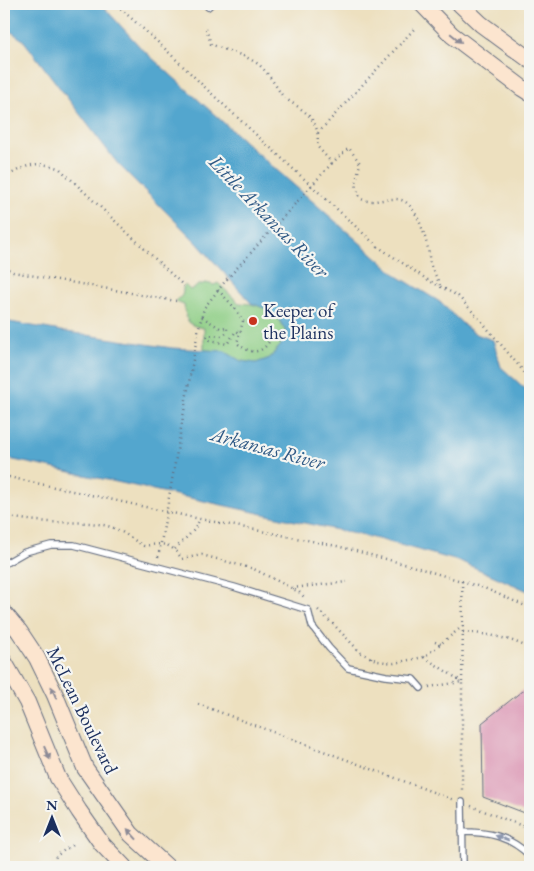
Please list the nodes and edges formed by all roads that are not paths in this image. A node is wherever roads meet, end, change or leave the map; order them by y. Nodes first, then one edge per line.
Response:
1 (422, 4) edge
2 (460, 4) edge
3 (530, 60) edge
4 (530, 93) edge
5 (4, 564) edge
6 (4, 613) edge
7 (4, 662) edge
8 (421, 688) road end
9 (462, 802) road end
10 (462, 832) junction
11 (530, 862) edge
12 (124, 867) edge
13 (167, 867) edge
14 (463, 867) edge

1 -> 4 main road
2 - 3 main road
5 - 8 lane
13 -> 6 main road, McLean Boulevard
7 -> 12 main road
9 - 10 lane
11 -> 10 lane
10 - 14 lane

